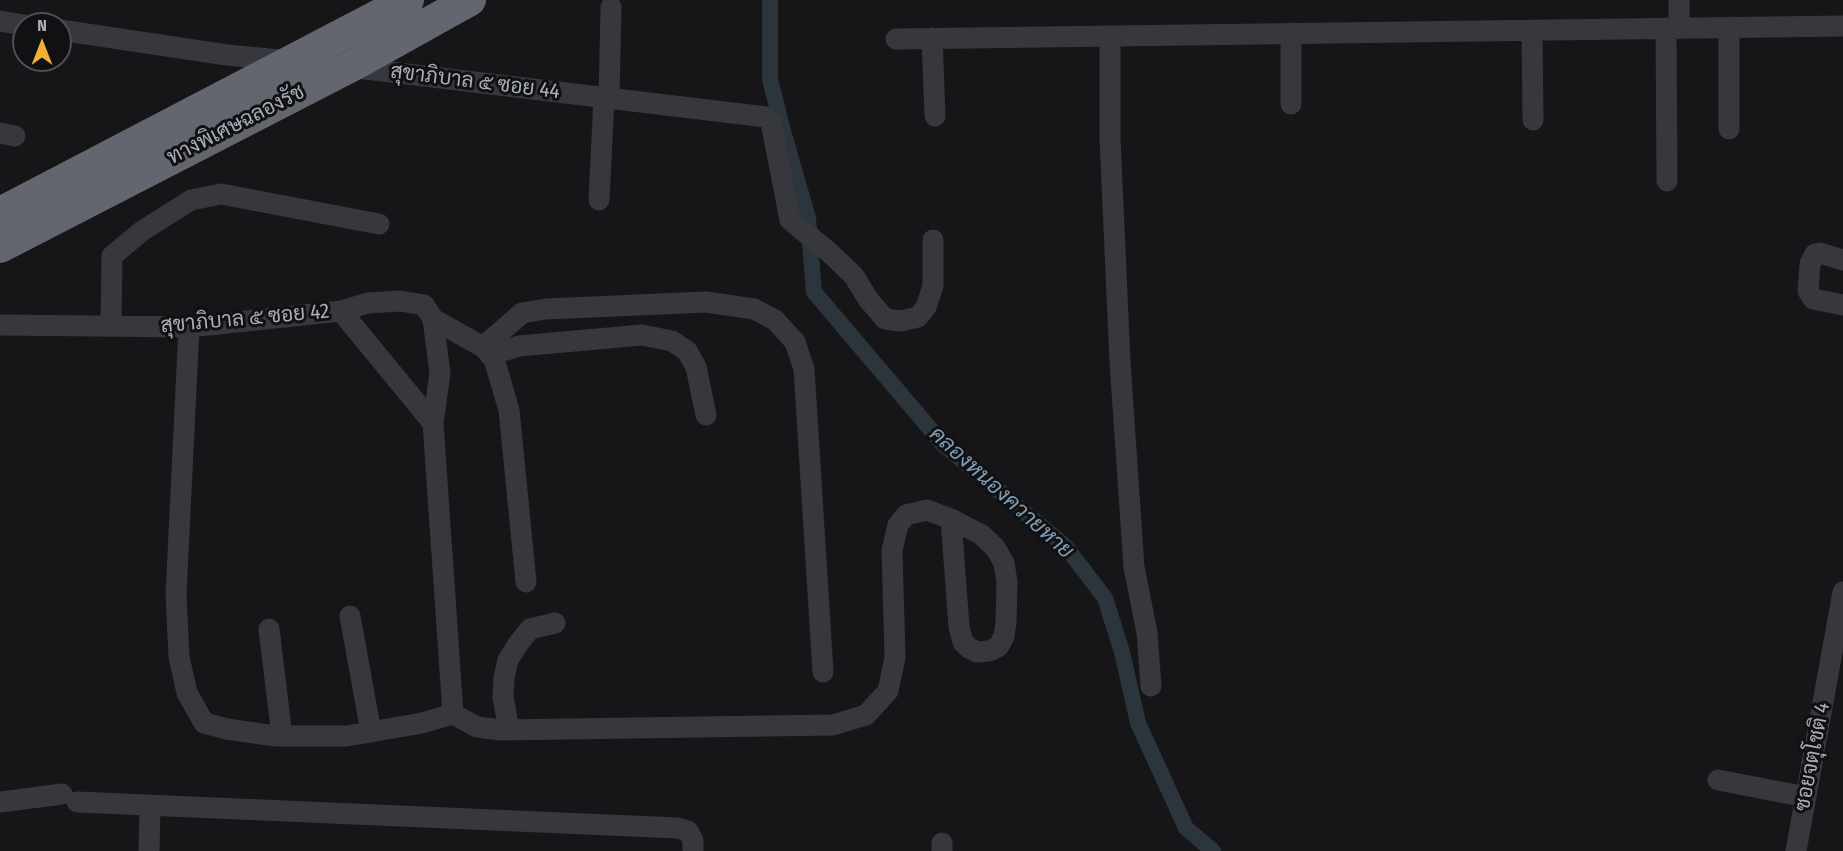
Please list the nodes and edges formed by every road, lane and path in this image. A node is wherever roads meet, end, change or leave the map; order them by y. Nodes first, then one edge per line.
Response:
1 (408, 0) edge
2 (470, 0) edge
3 (1679, 0) edge
4 (611, 7) dead end
5 (1843, 26) edge
6 (1729, 27) junction
7 (1672, 28) junction
8 (1532, 30) junction
9 (72, 32) edge
10 (1291, 33) junction
11 (1110, 36) junction
12 (896, 39) dead end
13 (932, 39) junction
14 (606, 99) junction
15 (1291, 104) dead end
16 (935, 116) dead end
17 (1533, 120) dead end
18 (1729, 129) dead end
19 (1666, 181) dead end
20 (599, 200) dead end
21 (0, 213) edge
22 (379, 224) dead end
23 (933, 240) dead end
24 (0, 246) edge
25 (1843, 260) edge
26 (1843, 305) edge
27 (341, 311) junction
28 (433, 319) junction
29 (0, 325) edge
30 (111, 326) junction
31 (189, 327) junction
32 (487, 351) junction
33 (706, 415) dead end
34 (433, 423) junction
35 (951, 519) junction
36 (526, 582) dead end
37 (1843, 592) edge
38 (350, 616) dead end
39 (555, 623) dead end
40 (269, 629) dead end
41 (823, 672) dead end
42 (1151, 686) dead end
43 (453, 714) junction
44 (509, 730) junction
45 (370, 732) junction
46 (282, 736) junction
47 (1718, 780) dead end
48 (1806, 797) junction
49 (0, 802) edge
50 (150, 805) junction
51 (149, 851) edge
52 (693, 851) edge
53 (1796, 851) edge

1 - 21 highway, ทางพิเศษฉลองรัช, bridge
2 - 24 highway, ทางพิเศษฉลองรัช, bridge
3 - 7 street
4 - 14 street
5 - 6 street
6 - 7 street
6 - 18 street
7 - 8 street
7 - 19 street
8 - 10 street
8 - 17 street
9 - 14 street, สุขาภิบาล ๕ ซอย 44
10 - 11 street
10 - 15 street
11 - 13 street
11 - 42 street
12 - 13 street
13 - 16 street
14 - 20 street
14 - 23 street, สุขาภิบาล ๕ ซอย 44
22 - 30 street
25 - 26 street
27 - 28 street
27 - 31 street, สุขาภิบาล ๕ ซอย 42
27 - 34 street, สุขาภิบาล ๕ ซอย 42
28 - 32 street
28 - 34 street
29 - 30 street, สุขาภิบาล ๕ ซอย 42
30 - 31 street, สุขาภิบาล ๕ ซอย 42
31 - 46 street
32 - 33 street
32 - 36 street
32 - 41 street
34 - 43 street
35 - 35 street
35 - 44 street
37 - 48 street, ซอยจตุโชติ 4
38 - 45 street
39 - 44 street
40 - 46 street
43 - 44 street
43 - 45 street
45 - 46 street
47 - 48 street
48 - 53 street, ซอยจตุโชติ 4
49 - 50 street
50 - 51 street
50 - 52 street

